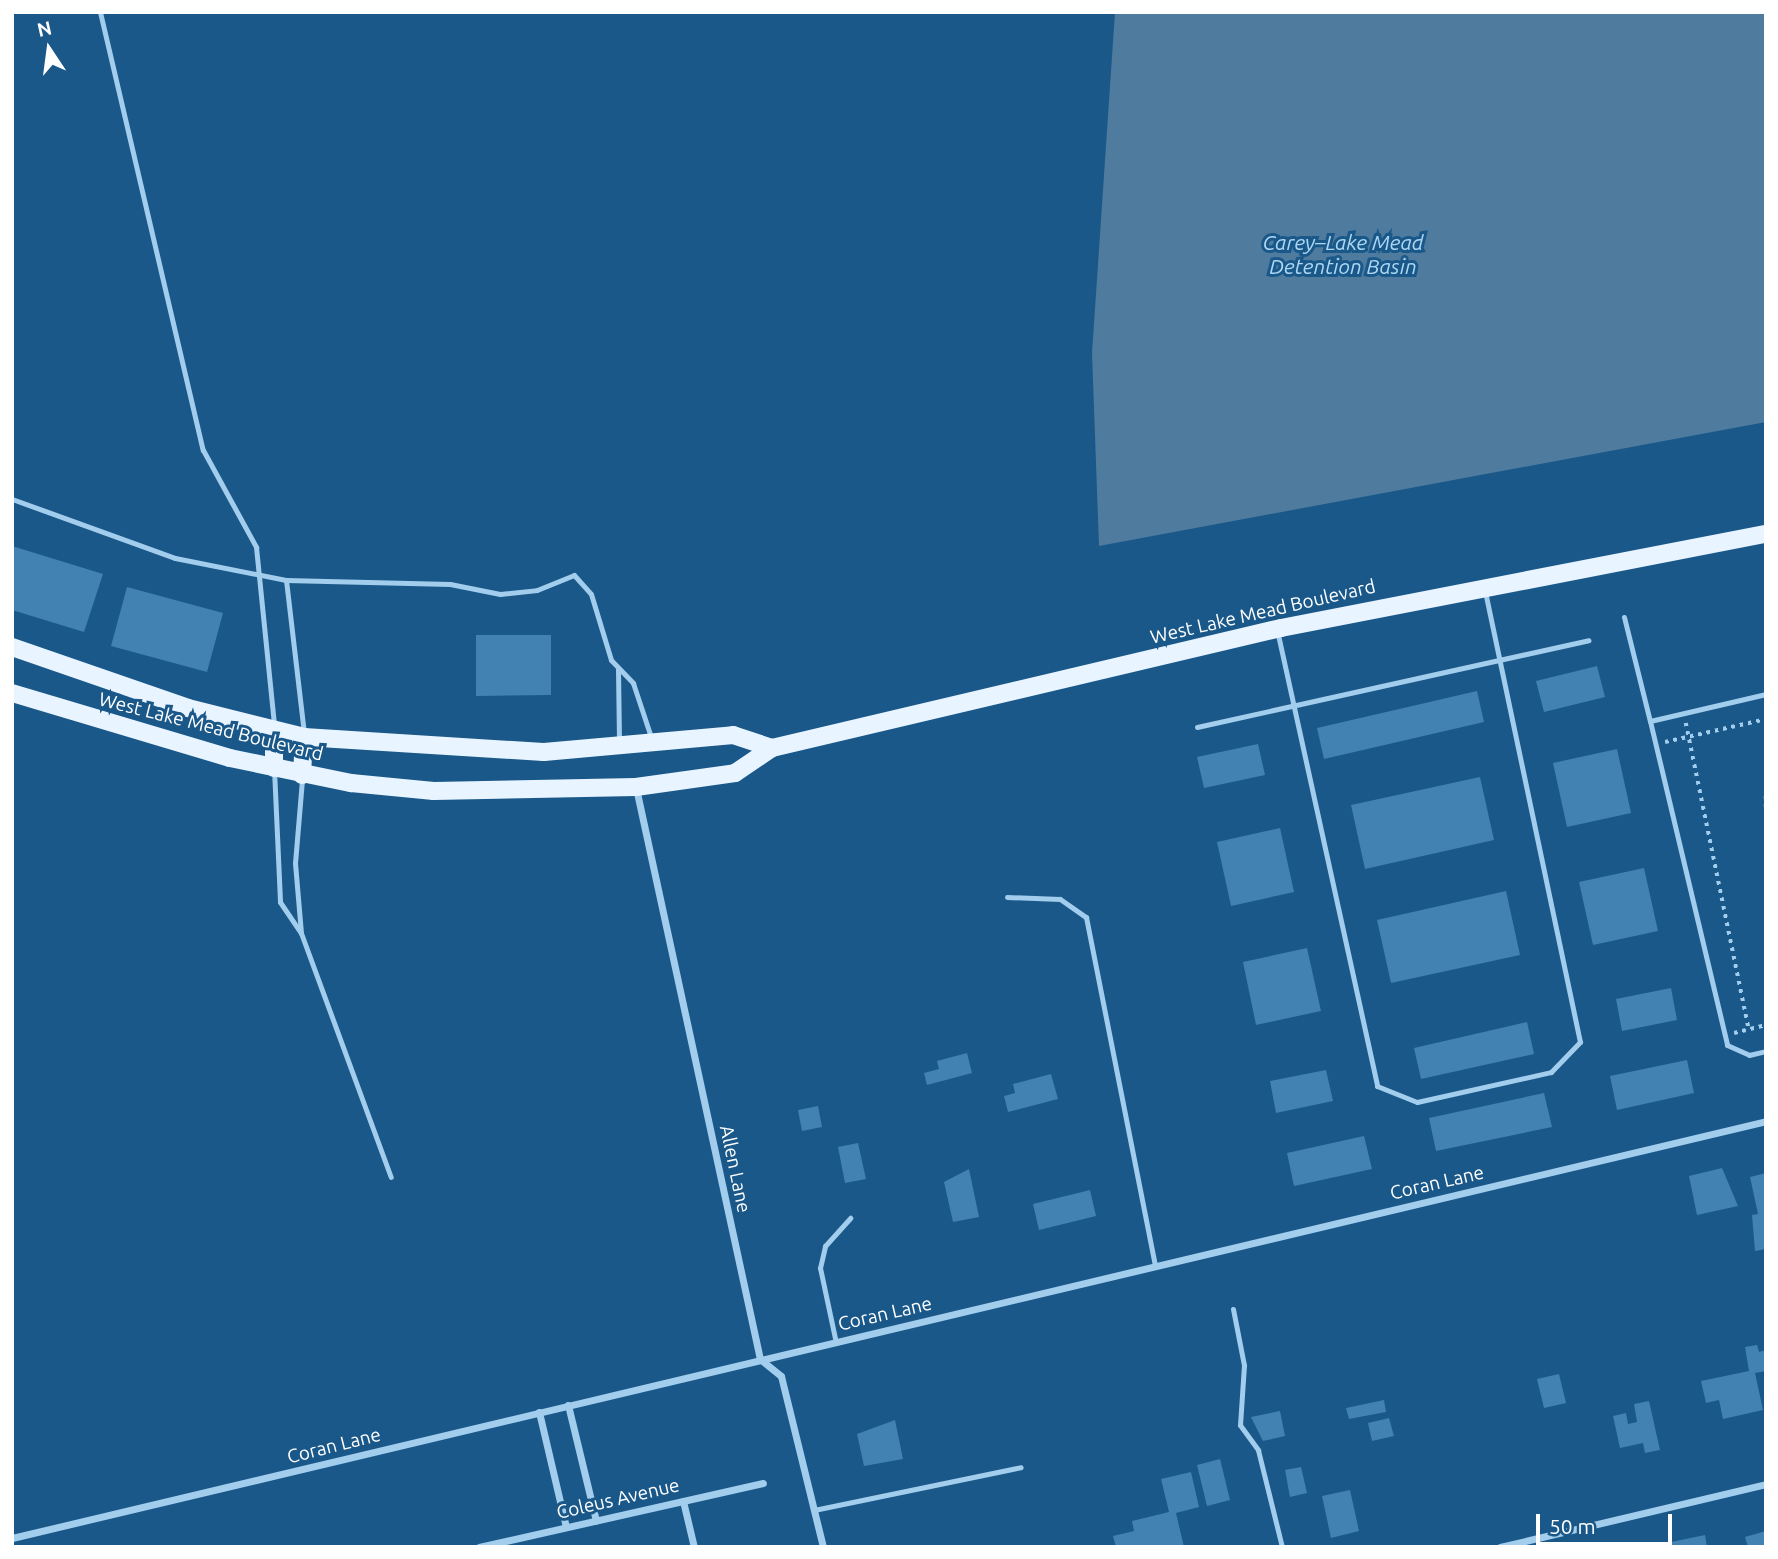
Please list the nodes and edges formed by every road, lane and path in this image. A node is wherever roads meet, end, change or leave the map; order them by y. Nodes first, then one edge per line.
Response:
1 (100, 12) edge
2 (12, 499) edge
3 (1766, 534) edge
4 (259, 574) junction
5 (286, 580) junction
6 (1484, 585) junction
7 (1624, 617) dead end
8 (1277, 629) junction
9 (1588, 640) dead end
10 (12, 647) edge
11 (1500, 660) junction
12 (618, 668) junction
13 (12, 693) edge
14 (1766, 694) edge
15 (1294, 706) junction
16 (1683, 713) junction
17 (1766, 719) edge
18 (1650, 721) junction
19 (1197, 727) dead end
20 (274, 731) junction
21 (1689, 736) junction
22 (304, 737) junction
23 (1655, 744) junction
24 (653, 746) junction
25 (772, 748) junction
26 (619, 749) junction
27 (274, 768) junction
28 (302, 775) junction
29 (636, 787) junction
30 (1766, 796) edge
31 (1766, 807) edge
32 (1007, 897) dead end
33 (301, 933) junction
34 (1766, 1025) edge
35 (1749, 1029) junction
36 (1725, 1035) junction
37 (1766, 1051) edge
38 (1766, 1121) edge
39 (391, 1177) dead end
40 (850, 1218) dead end
41 (1155, 1266) junction
42 (1233, 1309) dead end
43 (836, 1343) junction
44 (760, 1359) junction
45 (568, 1405) junction
46 (538, 1412) junction
47 (1021, 1467) dead end
48 (763, 1483) dead end
49 (1766, 1484) edge
50 (683, 1501) junction
51 (814, 1510) junction
52 (596, 1521) junction
53 (566, 1527) junction
54 (12, 1538) edge
55 (480, 1547) edge
56 (694, 1547) edge
57 (823, 1547) edge
58 (1282, 1547) edge
59 (1500, 1547) edge

1 - 4 lane
2 - 4 lane
3 - 6 main road, West Lake Mead Boulevard
4 - 5 lane
4 - 20 lane
5 - 12 lane
5 - 22 lane
6 - 8 main road, West Lake Mead Boulevard
6 - 11 lane
7 - 18 lane
8 - 15 lane
8 - 25 main road, West Lake Mead Boulevard
9 - 11 lane
10 - 20 main road, West Lake Mead Boulevard
11 - 15 lane
11 - 15 lane
12 - 24 lane
12 - 26 lane
13 - 27 main road, West Lake Mead Boulevard
14 - 16 lane
15 - 19 lane
16 - 18 lane
16 - 21 path
17 - 21 path
18 - 23 lane
20 - 22 main road, West Lake Mead Boulevard
20 - 27 main road
21 - 23 path
21 - 35 path
22 - 26 main road, West Lake Mead Boulevard
22 - 28 main road
23 - 36 lane
24 - 25 main road, West Lake Mead Boulevard
24 - 26 main road, West Lake Mead Boulevard
25 - 29 main road, West Lake Mead Boulevard
27 - 28 main road, West Lake Mead Boulevard
27 - 33 lane
28 - 29 main road, West Lake Mead Boulevard
28 - 33 lane
29 - 44 street, Allen Lane
30 - 31 path
32 - 41 lane
33 - 39 lane
34 - 35 path
35 - 36 path
36 - 37 lane
38 - 41 street, Coran Lane
40 - 43 lane
41 - 43 street, Coran Lane
42 - 58 lane
43 - 44 street, Coran Lane
44 - 45 street, Coran Lane
44 - 51 street
45 - 46 street, Coran Lane
45 - 52 street
46 - 53 street
46 - 54 street, Coran Lane
47 - 51 lane
48 - 50 street, Coleus Avenue
49 - 59 street
50 - 52 street, Coleus Avenue
50 - 56 street
51 - 57 street
52 - 53 street, Coleus Avenue
53 - 55 street, Coleus Avenue

